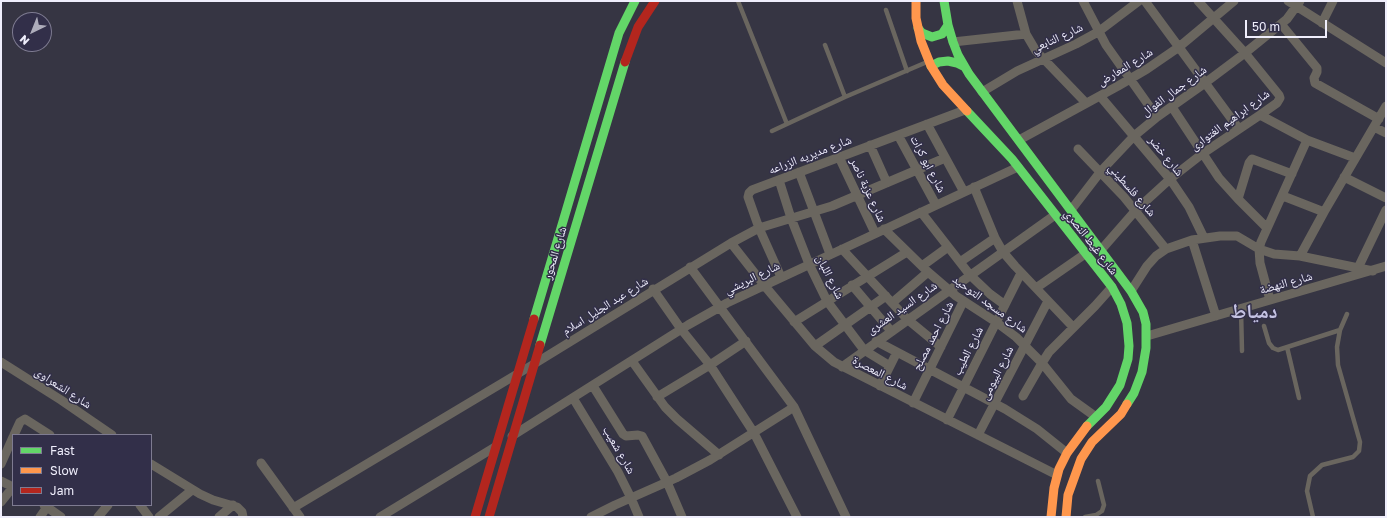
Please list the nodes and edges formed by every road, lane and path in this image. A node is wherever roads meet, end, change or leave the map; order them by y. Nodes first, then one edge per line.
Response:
1 (635, 1) edge
2 (655, 1) edge
3 (738, 1) edge
4 (916, 1) edge
5 (944, 1) edge
6 (1017, 1) edge
7 (1083, 1) edge
8 (1139, 1) edge
9 (1146, 1) edge
10 (1198, 1) edge
11 (1234, 1) edge
12 (1288, 1) edge
13 (1333, 1) edge
14 (1298, 4) edge
15 (886, 10) dead end
16 (1215, 18) junction
17 (1322, 22) junction
18 (1281, 24) junction
19 (948, 25) junction
20 (918, 28) junction
21 (1098, 32) junction
22 (1026, 34) junction
23 (953, 42) junction
24 (825, 45) dead end
25 (1179, 47) junction
26 (1245, 53) junction
27 (1042, 58) junction
28 (1386, 63) edge
29 (930, 64) junction
30 (965, 67) junction
31 (907, 71) junction
32 (1130, 80) junction
33 (1205, 83) junction
34 (982, 92) junction
35 (1100, 96) junction
36 (845, 97) junction
37 (1086, 103) junction
38 (1386, 106) edge
39 (1172, 107) junction
40 (965, 110) junction
41 (1260, 115) junction
42 (1157, 117) junction
43 (1376, 123) junction
44 (787, 124) junction
45 (927, 124) junction
46 (1239, 129) junction
47 (772, 131) dead end
48 (1386, 133) edge
49 (898, 135) junction
50 (1134, 136) junction
51 (1019, 140) junction
52 (1307, 140) junction
53 (870, 145) junction
54 (1078, 149) dead end
55 (1202, 154) junction
56 (839, 157) junction
57 (945, 158) junction
58 (1355, 158) junction
59 (1018, 167) junction
60 (917, 170) junction
61 (799, 172) junction
62 (1100, 172) junction
63 (1292, 174) junction
64 (1344, 177) junction
65 (1170, 179) junction
66 (779, 180) junction
67 (887, 183) junction
68 (974, 187) junction
69 (964, 192) junction
70 (858, 195) junction
71 (1283, 196) junction
72 (1386, 198) edge
73 (1238, 199) junction
74 (936, 205) junction
75 (1071, 210) junction
76 (1136, 210) junction
77 (1386, 210) edge
78 (814, 212) junction
79 (921, 212) junction
80 (1324, 212) junction
81 (1055, 215) junction
82 (790, 218) junction
83 (759, 228) junction
84 (1267, 228) junction
85 (884, 229) junction
86 (875, 233) junction
87 (995, 238) junction
88 (1204, 238) junction
89 (1192, 240) junction
90 (731, 243) junction
91 (948, 247) junction
92 (842, 248) junction
93 (1166, 249) junction
94 (1259, 249) junction
95 (1101, 250) junction
96 (907, 252) junction
97 (1003, 252) junction
98 (830, 254) junction
99 (1086, 254) junction
100 (1300, 256) junction
101 (960, 262) junction
102 (809, 264) junction
103 (1386, 266) edge
104 (690, 267) junction
105 (1358, 268) junction
106 (925, 269) junction
107 (1373, 270) junction
108 (1021, 273) junction
109 (970, 275) junction
110 (868, 276) junction
111 (781, 277) junction
112 (764, 285) junction
113 (852, 285) junction
114 (1112, 287) junction
115 (1036, 288) junction
116 (653, 289) junction
117 (948, 290) junction
118 (1131, 291) junction
119 (886, 296) junction
120 (1270, 300) junction
121 (827, 301) junction
122 (1048, 301) junction
123 (964, 302) junction
124 (892, 303) junction
125 (1005, 305) junction
126 (870, 306) junction
127 (719, 307) junction
128 (1241, 309) junction
129 (1347, 314) dead end
130 (1216, 316) junction
131 (908, 319) junction
132 (794, 322) junction
133 (996, 322) junction
134 (845, 324) junction
135 (1264, 326) dead end
136 (1073, 327) junction
137 (682, 329) junction
138 (1340, 330) junction
139 (891, 331) junction
140 (1147, 336) junction
141 (876, 341) junction
142 (746, 342) junction
143 (1025, 345) junction
144 (815, 346) junction
145 (941, 347) junction
146 (1287, 347) junction
147 (864, 350) junction
148 (1242, 351) dead end
149 (897, 352) junction
150 (632, 361) junction
151 (1, 362) edge
152 (1042, 363) junction
153 (534, 364) junction
154 (710, 365) junction
155 (890, 366) junction
156 (842, 367) junction
157 (930, 369) junction
158 (516, 375) junction
159 (593, 386) junction
160 (880, 386) junction
161 (963, 387) junction
162 (1023, 396) dead end
163 (657, 397) junction
164 (573, 398) junction
165 (1298, 398) dead end
166 (913, 403) junction
167 (994, 403) junction
168 (794, 407) junction
169 (1096, 417) junction
170 (947, 420) junction
171 (754, 433) junction
172 (15, 434) edge
173 (48, 434) edge
174 (111, 434) edge
175 (978, 435) junction
176 (512, 436) junction
177 (12, 440) edge
178 (495, 447) junction
179 (1067, 453) junction
180 (719, 455) junction
181 (261, 463) dead end
182 (1, 464) edge
183 (152, 465) edge
184 (1057, 475) junction
185 (1, 481) edge
186 (1098, 481) dead end
187 (667, 482) junction
188 (12, 486) edge
189 (12, 488) edge
190 (192, 490) junction
191 (631, 498) junction
192 (1, 502) edge
193 (233, 505) junction
194 (46, 506) edge
195 (107, 506) edge
196 (141, 506) edge
197 (293, 508) junction
198 (40, 517) edge
199 (62, 517) edge
200 (98, 517) edge
201 (149, 517) edge
202 (160, 517) edge
203 (219, 517) edge
204 (243, 517) edge
205 (300, 517) edge
206 (380, 517) edge
207 (475, 517) edge
208 (488, 517) edge
209 (591, 517) edge
210 (638, 517) edge
211 (682, 517) edge
212 (797, 517) edge
213 (846, 517) edge
214 (1051, 517) edge
215 (1066, 517) edge
216 (1085, 517) edge
217 (1313, 517) edge

1 - 158 main road, شارع المحور
2 - 153 main road, شارع المحور
3 - 44 lane
4 - 20 main road, شارع غيط النصري
5 - 19 main road, شارع غيط النصري
6 - 22 street
7 - 21 street
8 - 21 street, شارع التابعي
9 - 25 street
10 - 16 street, شارع ابراهيم الغتوارى
11 - 16 street, شارع المعارض
12 - 14 street
13 - 17 street
14 - 17 street
14 - 18 street, شارع جمال الفوال
15 - 31 lane
16 - 25 street, شارع المعارض
16 - 26 street, شارع ابراهيم الغتوارى
17 - 28 street
18 - 26 street, شارع جمال الفوال
18 - 43 street
19 - 20 main road
19 - 23 main road, شارع غيط النصري
20 - 29 main road, شارع غيط النصري
21 - 27 street, شارع التابعي
21 - 32 street
22 - 23 street
22 - 27 street
23 - 30 main road, شارع غيط النصري
24 - 36 lane
25 - 32 street, شارع المعارض
25 - 33 street
26 - 33 street, شارع جمال الفوال
26 - 41 street, شارع ابراهيم الغتوارى
27 - 34 street, شارع التابعي
27 - 37 street
29 - 30 main road
29 - 31 lane
29 - 40 main road, شارع غيط النصري
30 - 34 main road, شارع غيط النصري
31 - 36 lane
32 - 35 street, شارع المعارض
32 - 42 street
33 - 39 street, شارع جمال الفوال
33 - 46 street
34 - 51 main road, شارع غيط النصري
35 - 37 street, شارع المعارض
35 - 50 street, شارع خضر
36 - 44 lane
37 - 51 street, شارع المعارض
38 - 43 street
39 - 42 street, شارع جمال الفوال
39 - 55 street
40 - 45 street, شارع مديريه الزراعه
40 - 59 main road, شارع غيط النصري
41 - 46 street, شارع ابراهيم الغتوارى
41 - 52 street
42 - 50 street, شارع جمال الفوال
43 - 48 street
43 - 58 street
44 - 47 lane
45 - 49 street, شارع مديريه الزراعه
45 - 57 street
46 - 55 street, شارع ابراهيم الغتوارى
49 - 53 street, شارع مديريه الزراعه
49 - 60 street, شارع ابو كرات
50 - 62 street, شارع جمال الفوال
50 - 65 street, شارع خضر
51 - 75 main road, شارع غيط النصري
52 - 58 street
52 - 63 street
53 - 56 street, شارع مديريه الزراعه
53 - 67 street
54 - 62 street, شارع فلسطيني
55 - 65 street, شارع ابراهيم الغتوارى
55 - 73 street
56 - 61 street, شارع مديريه الزراعه
56 - 70 street, شارع عزبة ناصر
57 - 60 street, شارع عبد الجليل اسلام
57 - 69 street
58 - 64 street
59 - 68 street, شارع البريشي
59 - 81 main road, شارع غيط النصري
60 - 67 street, شارع عبد الجليل اسلام
60 - 74 street, شارع ابو كرات
61 - 66 street, شارع مديريه الزراعه
61 - 78 street
62 - 75 street, شارع جمال الفوال
62 - 76 street, شارع فلسطيني
63 - 71 street
63 - 73 street
64 - 72 street
64 - 80 street
65 - 76 street, شارع ابراهيم الغتوارى
65 - 88 street, شارع خضر
66 - 82 street, شارع اللبان
66 - 83 street, شارع مديريه الزراعه
67 - 70 street, شارع عبد الجليل اسلام
68 - 69 street, شارع البريشي
68 - 87 street
69 - 74 street, شارع البريشي
70 - 78 street, شارع عبد الجليل اسلام
70 - 86 street, شارع عزبة ناصر
71 - 80 street
71 - 84 street
73 - 84 street
74 - 79 street, شارع البريشي
75 - 95 main road, شارع غيط النصري
76 - 93 street, شارع فلسطيني
76 - 95 street, شارع ابراهيم الغتوارى
77 - 105 street
78 - 82 street, شارع عبد الجليل اسلام
78 - 98 street
79 - 85 street, شارع البريشي
79 - 91 street
80 - 100 street
81 - 97 street, شارع السيد العشرى
81 - 99 main road, شارع غيط النصري
82 - 83 street, شارع عبد الجليل اسلام
82 - 102 street, شارع اللبان
83 - 90 street, شارع عبد الجليل اسلام
83 - 111 street, شارع مديريه الزراعه
84 - 94 street
85 - 86 street, شارع البريشي
85 - 96 street, شارع مسجد التوحيد
86 - 92 street, شارع البريشي
87 - 97 street
87 - 101 street
88 - 89 street
88 - 94 street
89 - 93 street
89 - 130 street
90 - 104 street, شارع عبد الجليل اسلام
90 - 112 street, شارع المعصرة
91 - 101 street
91 - 106 street
92 - 98 street, شارع البريشي
92 - 110 street
93 - 118 street
94 - 100 street
94 - 120 street
95 - 118 main road, شارع غيط النصري
96 - 106 street, شارع مسجد التوحيد
96 - 110 street
97 - 108 street
97 - 109 street, شارع السيد العشرى
98 - 102 street, شارع البريشي
99 - 114 main road, شارع غيط النصري
99 - 115 street
100 - 105 street
101 - 109 street
102 - 111 street, شارع البريشي
102 - 121 street, شارع اللبان
103 - 107 street, شارع النهضة
104 - 116 street, شارع عبد الجليل اسلام
104 - 127 street
105 - 107 street
106 - 117 street, شارع مسجد التوحيد
106 - 124 street
107 - 120 street, شارع النهضة
108 - 115 street
108 - 125 street, شارع الطيب
109 - 117 street, شارع السيد العشرى
109 - 125 street
110 - 113 street
110 - 119 street
111 - 112 street, شارع البريشي
112 - 127 street, شارع البريشي
112 - 132 street, شارع المعصرة
113 - 121 street
113 - 126 street
114 - 136 street
114 - 169 main road, شارع غيط النصري
115 - 122 street
116 - 137 street
116 - 153 street, شارع عبد الجليل اسلام
117 - 123 street, شارع مسجد التوحيد
117 - 131 street, شارع السيد العشرى
118 - 140 main road, شارع غيط النصري
119 - 124 street
119 - 126 street
120 - 128 street, شارع النهضة
121 - 132 street
121 - 134 street, شارع اللبان
122 - 136 street
122 - 143 street, شارع البيومى
123 - 133 street, شارع مسجد التوحيد
123 - 145 street, شارع احمد مصلح
124 - 131 street
125 - 133 street, شارع الطيب
126 - 134 street
126 - 139 street
127 - 137 street, شارع البريشي
127 - 142 street
128 - 130 street, شارع النهضة
128 - 148 lane
129 - 138 lane
130 - 140 street, شارع النهضة
131 - 139 street, شارع السيد العشرى
131 - 145 street
132 - 144 street, شارع المعصرة
133 - 143 street, شارع مسجد التوحيد
133 - 161 street, شارع الطيب
134 - 144 street
134 - 147 street, شارع اللبان
135 - 146 lane
136 - 152 street
137 - 150 street, شارع البريشي
137 - 154 street
138 - 146 lane
138 - 217 lane
139 - 141 street, شارع السيد العشرى
140 - 215 main road, شارع غيط النصري
141 - 147 street, شارع السيد العشرى
141 - 149 street
142 - 154 street
142 - 168 street
143 - 152 street, شارع مسجد التوحيد
143 - 167 street, شارع البيومى
144 - 156 street, شارع المعصرة
145 - 157 street, شارع احمد مصلح
146 - 165 lane
147 - 155 street, شارع اللبان
147 - 156 street, شارع السيد العشرى
149 - 155 street
149 - 157 street
150 - 159 street, شارع البريشي
150 - 163 street
151 - 174 street, شارع الشعراوى
152 - 162 street
152 - 169 street, شارع مسجد التوحيد
153 - 158 street, شارع عبد الجليل اسلام
153 - 176 main road, شارع المحور
154 - 163 street
154 - 171 street
155 - 160 street
156 - 160 street, شارع المعصرة
157 - 161 street
157 - 166 street, شارع احمد مصلح
158 - 178 main road, شارع المحور
158 - 197 street, شارع عبد الجليل اسلام
159 - 164 street, شارع البريشي
159 - 187 street
160 - 166 street, شارع المعصرة
161 - 167 street
161 - 170 street, شارع الطيب
163 - 180 street
164 - 176 street, شارع البريشي
164 - 191 street, شارع شعيب
166 - 170 street, شارع المعصرة
167 - 175 street, شارع البيومى
167 - 179 street
168 - 171 street
168 - 213 street
169 - 179 main road, شارع غيط النصري
170 - 175 street, شارع المعصرة
171 - 180 street
171 - 212 street
172 - 173 street
175 - 184 street, شارع المعصرة
176 - 208 main road, شارع المحور
177 - 182 street
178 - 206 street
178 - 207 main road, شارع المحور
179 - 184 main road, شارع غيط النصري
180 - 187 street
181 - 197 street
183 - 190 street
184 - 214 main road, شارع غيط النصري
185 - 188 street
186 - 216 lane
187 - 191 street
187 - 211 street
189 - 192 street
190 - 193 street
190 - 202 street
191 - 209 street
191 - 210 street, شارع شعيب
193 - 203 street
193 - 204 street
194 - 198 street
194 - 199 street
195 - 200 street
196 - 201 street
197 - 205 street

